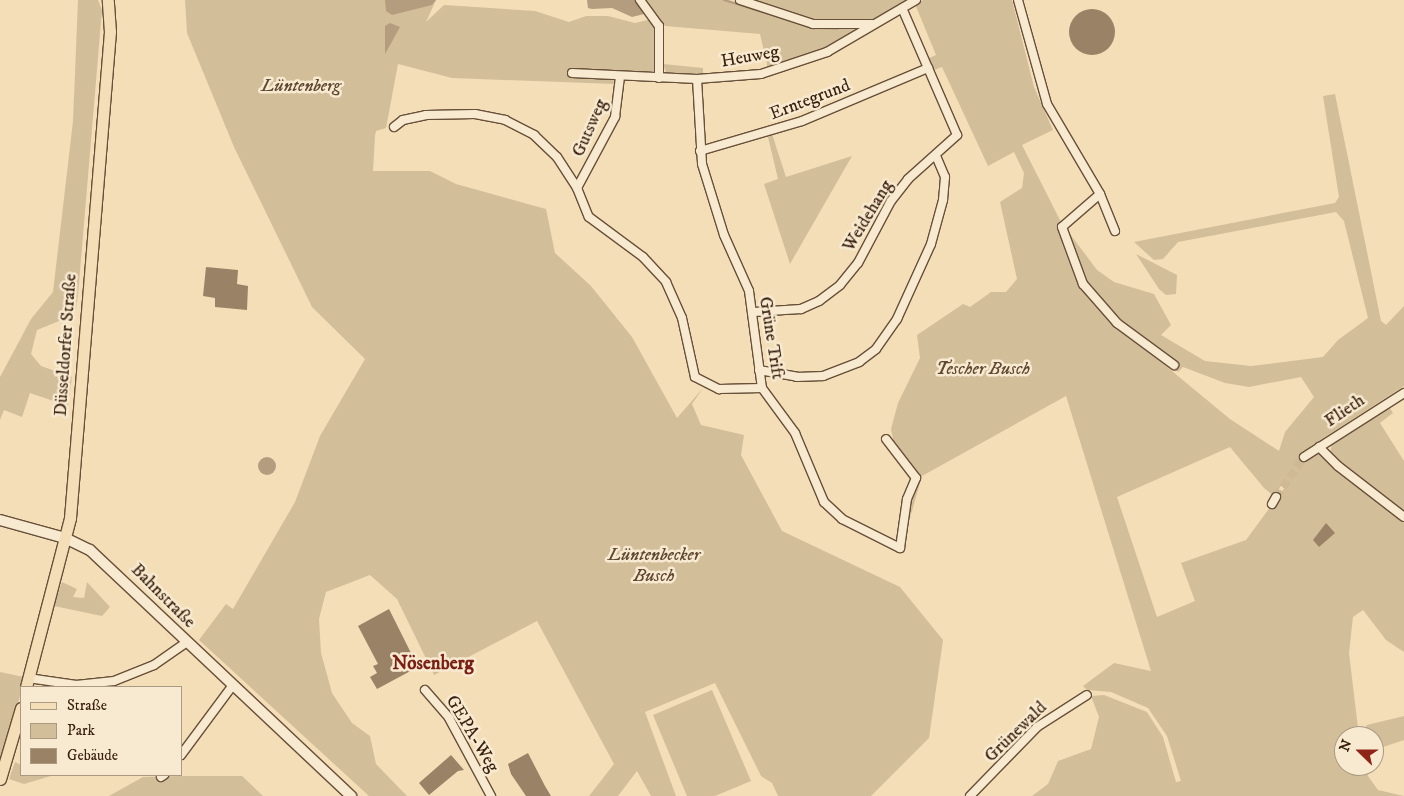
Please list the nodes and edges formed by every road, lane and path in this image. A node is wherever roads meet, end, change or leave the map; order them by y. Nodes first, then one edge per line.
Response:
1 (108, 0) edge
2 (640, 0) edge
3 (740, 0) edge
4 (916, 0) edge
5 (1018, 0) edge
6 (902, 8) junction
7 (874, 24) junction
8 (928, 68) junction
9 (572, 73) dead end
10 (620, 77) junction
11 (659, 78) junction
12 (696, 80) junction
13 (394, 128) dead end
14 (700, 151) junction
15 (936, 156) junction
16 (577, 188) junction
17 (1100, 194) junction
18 (1115, 231) dead end
19 (754, 312) junction
20 (1174, 365) dead end
21 (759, 370) junction
22 (762, 388) junction
23 (1404, 393) edge
24 (886, 439) dead end
25 (1319, 447) junction
26 (1304, 457) tunnel mouth
27 (1404, 517) edge
28 (0, 520) edge
29 (65, 538) junction
30 (187, 642) junction
31 (27, 682) edge
32 (233, 685) junction
33 (425, 690) dead end
34 (1087, 695) dead end
35 (20, 711) edge
36 (182, 754) edge
37 (0, 779) edge
38 (351, 796) edge
39 (492, 796) edge
40 (970, 796) edge

1 - 29 main road, Düsseldorfer Straße
2 - 11 street
3 - 7 street
4 - 6 street, Heuweg
5 - 17 street
6 - 7 street, Heuweg
6 - 8 street, Weidehang
7 - 12 street, Heuweg
8 - 14 street, Erntegrund
8 - 15 street, Weidehang
9 - 10 street, Heuweg
10 - 11 street, Heuweg
10 - 16 street, Gutsweg
11 - 12 street, Heuweg
12 - 14 street, Grüne Trift
13 - 16 street
14 - 19 street, Grüne Trift
15 - 19 street, Weidehang
15 - 21 street
16 - 22 street
17 - 18 street
17 - 20 street
19 - 21 street, Grüne Trift
21 - 22 street, Grüne Trift
22 - 24 street, Grüne Trift
23 - 25 street, Flieth
25 - 26 street, Flieth
25 - 27 street
28 - 29 main road, Bahnstraße
29 - 30 main road, Bahnstraße
29 - 31 main road, Düsseldorfer Straße
30 - 31 street
30 - 32 main road, Bahnstraße
32 - 36 street
32 - 38 main road, Bahnstraße
33 - 39 street, GEPA-Weg
34 - 40 street, Grünewald
35 - 37 main road

